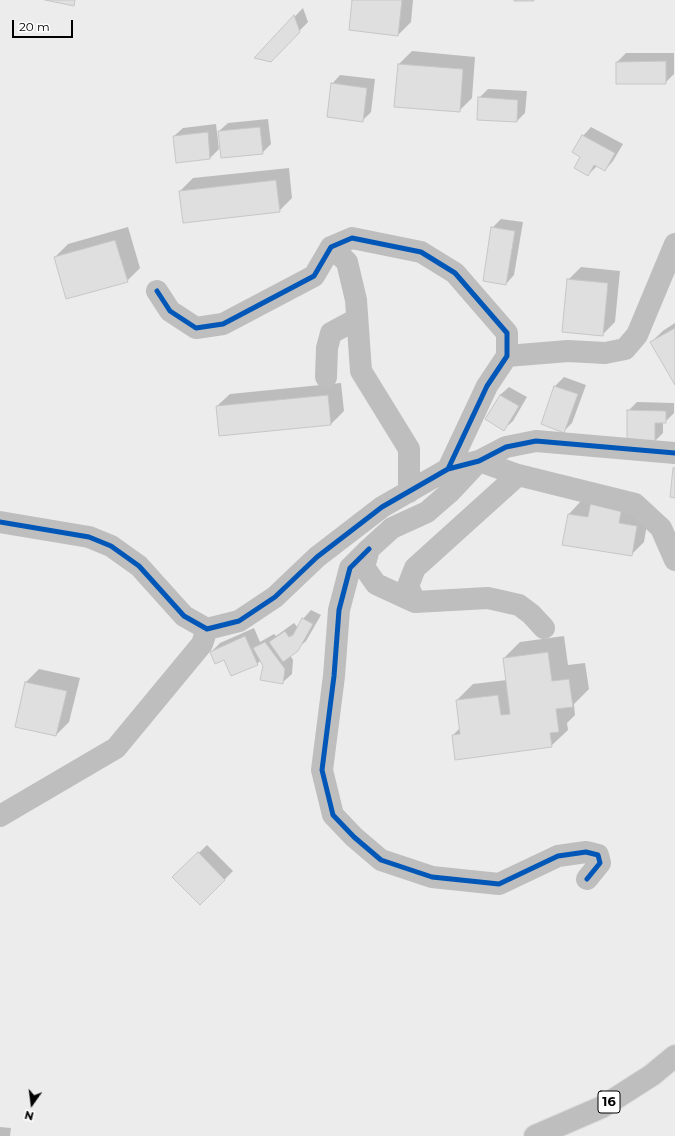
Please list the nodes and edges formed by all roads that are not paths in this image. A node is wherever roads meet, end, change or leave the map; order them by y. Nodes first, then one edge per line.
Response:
1 (675, 244) edge
2 (332, 248) junction
3 (157, 291) dead end
4 (357, 319) junction
5 (507, 356) junction
6 (326, 377) dead end
7 (675, 453) edge
8 (479, 461) junction
9 (448, 470) junction
10 (518, 475) junction
11 (409, 492) junction
12 (0, 522) edge
13 (369, 550) junction
14 (675, 560) edge
15 (415, 602) junction
16 (544, 628) dead end
17 (207, 629) junction
18 (0, 816) edge
19 (587, 879) dead end
20 (675, 1056) edge
21 (535, 1136) edge

1 - 5 street
2 - 3 street
2 - 4 street
2 - 5 street
4 - 6 street
4 - 11 street
5 - 9 street
7 - 8 street
8 - 9 street
8 - 10 street
8 - 13 street
9 - 11 street
10 - 14 street
10 - 15 street
11 - 17 street
12 - 17 street
13 - 15 street
13 - 19 street
15 - 16 street
17 - 18 street
20 - 21 street, 16

